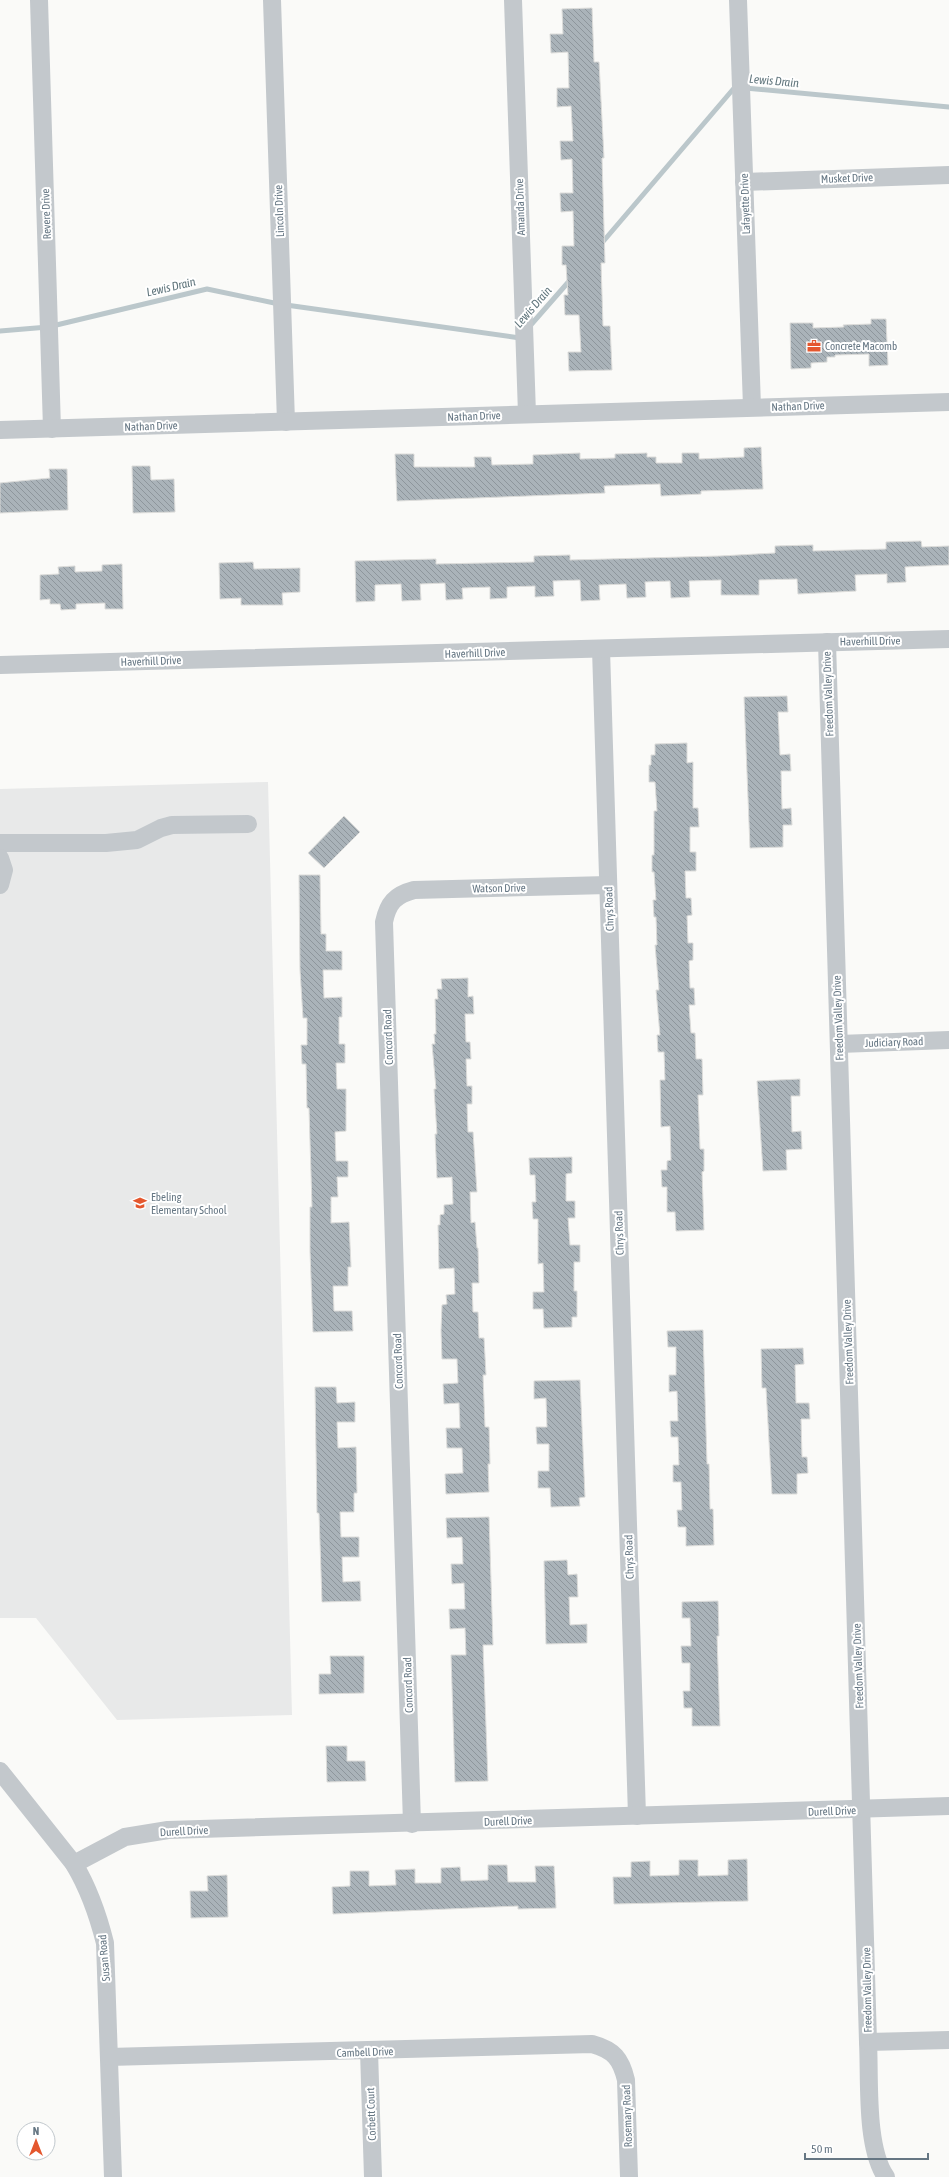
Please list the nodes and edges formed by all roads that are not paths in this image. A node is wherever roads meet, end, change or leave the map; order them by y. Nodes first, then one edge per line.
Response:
1 (39, 0) edge
2 (272, 0) edge
3 (513, 0) edge
4 (738, 0) edge
5 (949, 175) edge
6 (744, 182) junction
7 (949, 402) edge
8 (752, 408) junction
9 (526, 414) junction
10 (286, 422) junction
11 (52, 429) junction
12 (0, 430) edge
13 (949, 639) edge
14 (826, 642) junction
15 (601, 649) junction
16 (0, 665) edge
17 (248, 824) dead end
18 (0, 843) edge
19 (0, 848) edge
20 (0, 858) edge
21 (608, 885) junction
22 (0, 886) edge
23 (392, 900) joint
24 (949, 1040) edge
25 (839, 1044) junction
26 (0, 1770) edge
27 (949, 1806) edge
28 (862, 1810) junction
29 (637, 1816) junction
30 (412, 1824) junction
31 (74, 1864) junction
32 (949, 2040) edge
33 (868, 2042) junction
34 (369, 2052) junction
35 (109, 2057) junction
36 (616, 2057) joint
37 (113, 2177) edge
38 (373, 2177) edge
39 (629, 2177) edge
40 (886, 2177) edge

1 - 11 street, Revere Drive
2 - 10 street, Lincoln Drive
3 - 9 street, Amanda Drive
4 - 6 street, Lafayette Drive
5 - 6 street, Musket Drive
6 - 8 street, Lafayette Drive
7 - 8 street, Nathan Drive
8 - 9 street, Nathan Drive
9 - 10 street, Nathan Drive
10 - 11 street, Nathan Drive
11 - 12 street, Nathan Drive
13 - 14 street, Haverhill Drive
14 - 15 street, Haverhill Drive
14 - 25 street, Freedom Valley Drive
15 - 16 street, Haverhill Drive
15 - 21 street, Chrys Road
17 - 18 street
18 - 19 street
20 - 22 street
21 - 23 street, Watson Drive
21 - 29 street, Chrys Road
23 - 30 street, Concord Road
24 - 25 street, Judiciary Road
25 - 28 street, Freedom Valley Drive
26 - 31 street, Susan Road
27 - 28 street, Durell Drive
28 - 29 street, Durell Drive
28 - 33 street, Freedom Valley Drive
29 - 30 street, Durell Drive
30 - 31 street, Durell Drive
31 - 35 street, Susan Road
32 - 33 street
33 - 40 street, Freedom Valley Drive
34 - 35 street, Cambell Drive
34 - 36 street, Cambell Drive
34 - 38 street, Corbett Court
35 - 37 street, Susan Road
36 - 39 street, Rosemary Road

